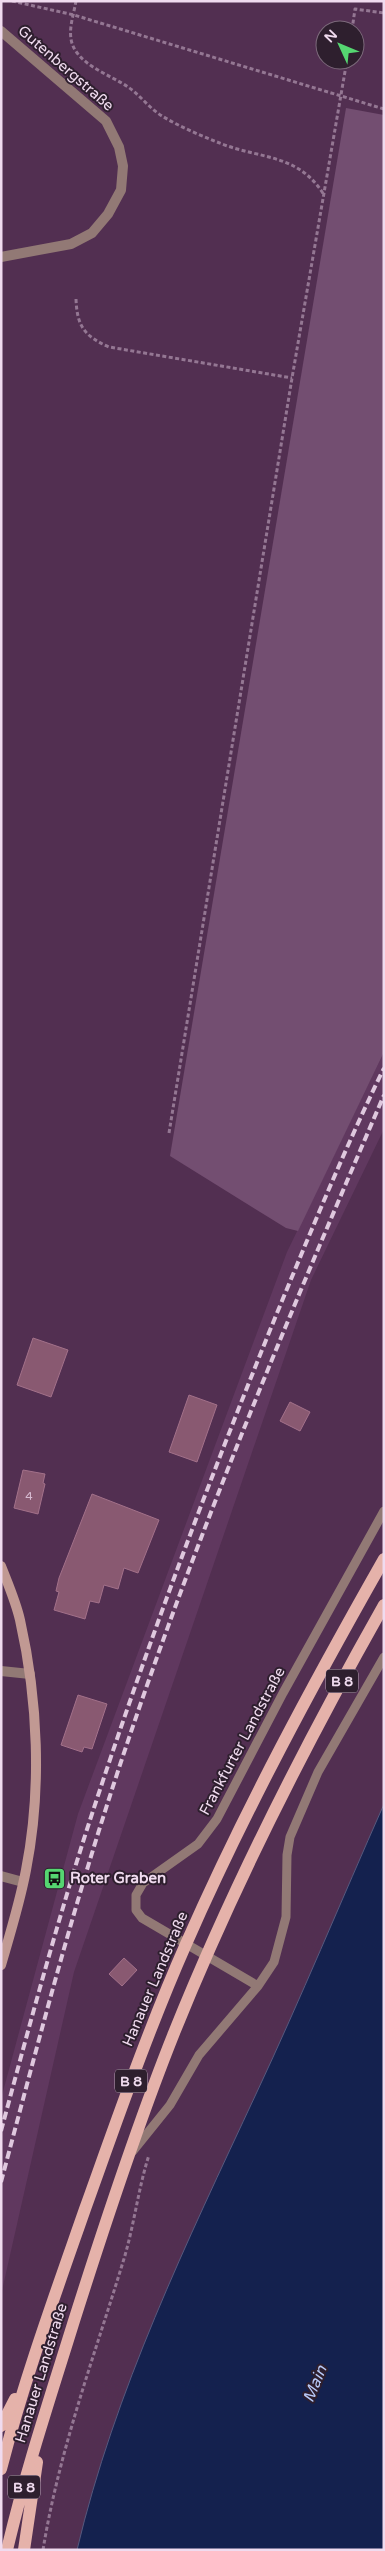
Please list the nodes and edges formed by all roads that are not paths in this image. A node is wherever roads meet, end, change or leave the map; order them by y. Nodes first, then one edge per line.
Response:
1 (1, 31) edge
2 (1, 256) edge
3 (384, 1511) edge
4 (384, 1559) edge
5 (1, 1566) edge
6 (384, 1605) edge
7 (384, 1657) edge
8 (1, 1671) edge
9 (30, 1674) junction
10 (1, 1876) edge
11 (24, 1882) junction
12 (186, 1943) junction
13 (207, 1955) junction
14 (1, 1965) edge
15 (258, 1986) junction
16 (129, 2156) junction
17 (25, 2381) junction
18 (41, 2424) junction
19 (1, 2426) edge
20 (1, 2469) edge
21 (7, 2550) edge
22 (24, 2550) edge

1 - 2 street, Gutenbergstraße
3 - 12 lane, Frankfurter Landstraße
4 - 12 main road, Hanauer Landstraße / B 8
5 - 9 street
6 - 13 main road, B 8
7 - 15 lane
8 - 9 street
9 - 11 street
10 - 11 street
11 - 14 street
12 - 13 lane, Frankfurter Landstraße
12 - 17 main road, Hanauer Landstraße / B 8
13 - 15 lane, Frankfurter Landstraße
13 - 16 main road, Hanauer Landstraße / B 8
15 - 16 lane
16 - 18 main road, Hanauer Landstraße / B 8
17 - 19 main road
17 - 20 main road, Hanauer Landstraße / B 8
18 - 21 main road, Hanauer Landstraße / B 8
18 - 22 main road

